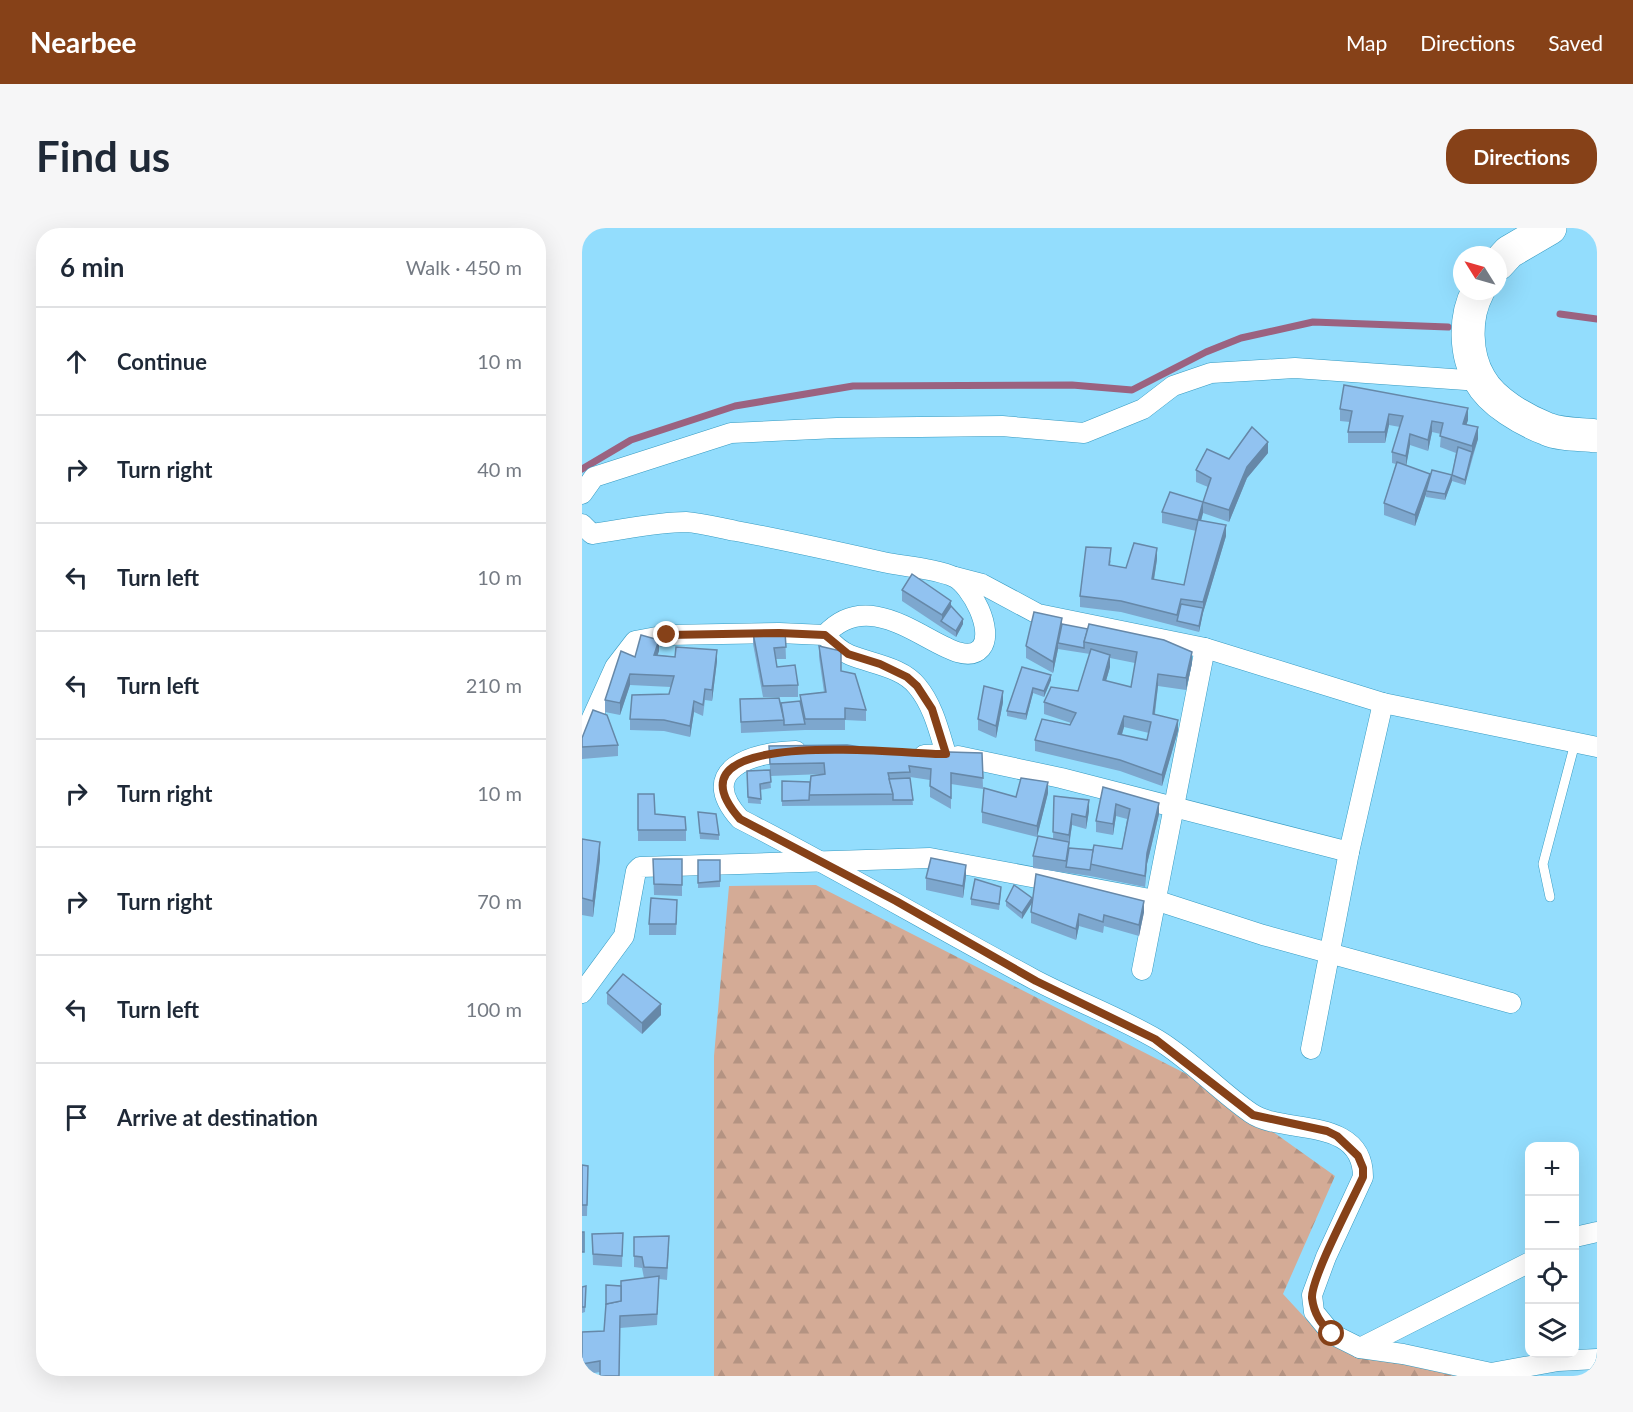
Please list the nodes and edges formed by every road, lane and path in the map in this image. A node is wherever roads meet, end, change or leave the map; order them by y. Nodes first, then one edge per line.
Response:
1 (1550, 228) edge
2 (1507, 254) edge
3 (1475, 300) edge
4 (1480, 381) junction
5 (1597, 436) edge
6 (582, 494) edge
7 (582, 524) edge
8 (955, 577) junction
9 (825, 635) junction
10 (1205, 648) junction
11 (1383, 703) junction
12 (582, 740) edge
13 (1575, 743) junction
14 (1597, 747) edge
15 (812, 750) edge
16 (904, 753) edge
17 (946, 754) junction
18 (1176, 806) junction
19 (1349, 852) junction
20 (821, 861) junction
21 (1550, 897) dead end
22 (1155, 900) junction
23 (1330, 954) junction
24 (1142, 970) dead end
25 (582, 993) edge
26 (1511, 1003) dead end
27 (1311, 1049) dead end
28 (1597, 1232) edge
29 (1579, 1236) edge
30 (1525, 1265) edge
31 (1360, 1348) junction
32 (1597, 1359) edge

1 - 2 highway
3 - 4 highway
4 - 5 highway
4 - 6 street
7 - 8 street
8 - 9 street
8 - 10 street
9 - 12 street
9 - 17 street
10 - 11 street
10 - 18 street
11 - 13 street
11 - 19 street
13 - 14 street
13 - 21 lane
15 - 20 street
16 - 17 street
17 - 18 street
18 - 19 street
18 - 22 street
19 - 23 street
20 - 22 street
20 - 25 street
20 - 31 street
22 - 23 street
22 - 24 street
23 - 26 street
23 - 27 street
28 - 29 street
30 - 31 street
31 - 32 street

